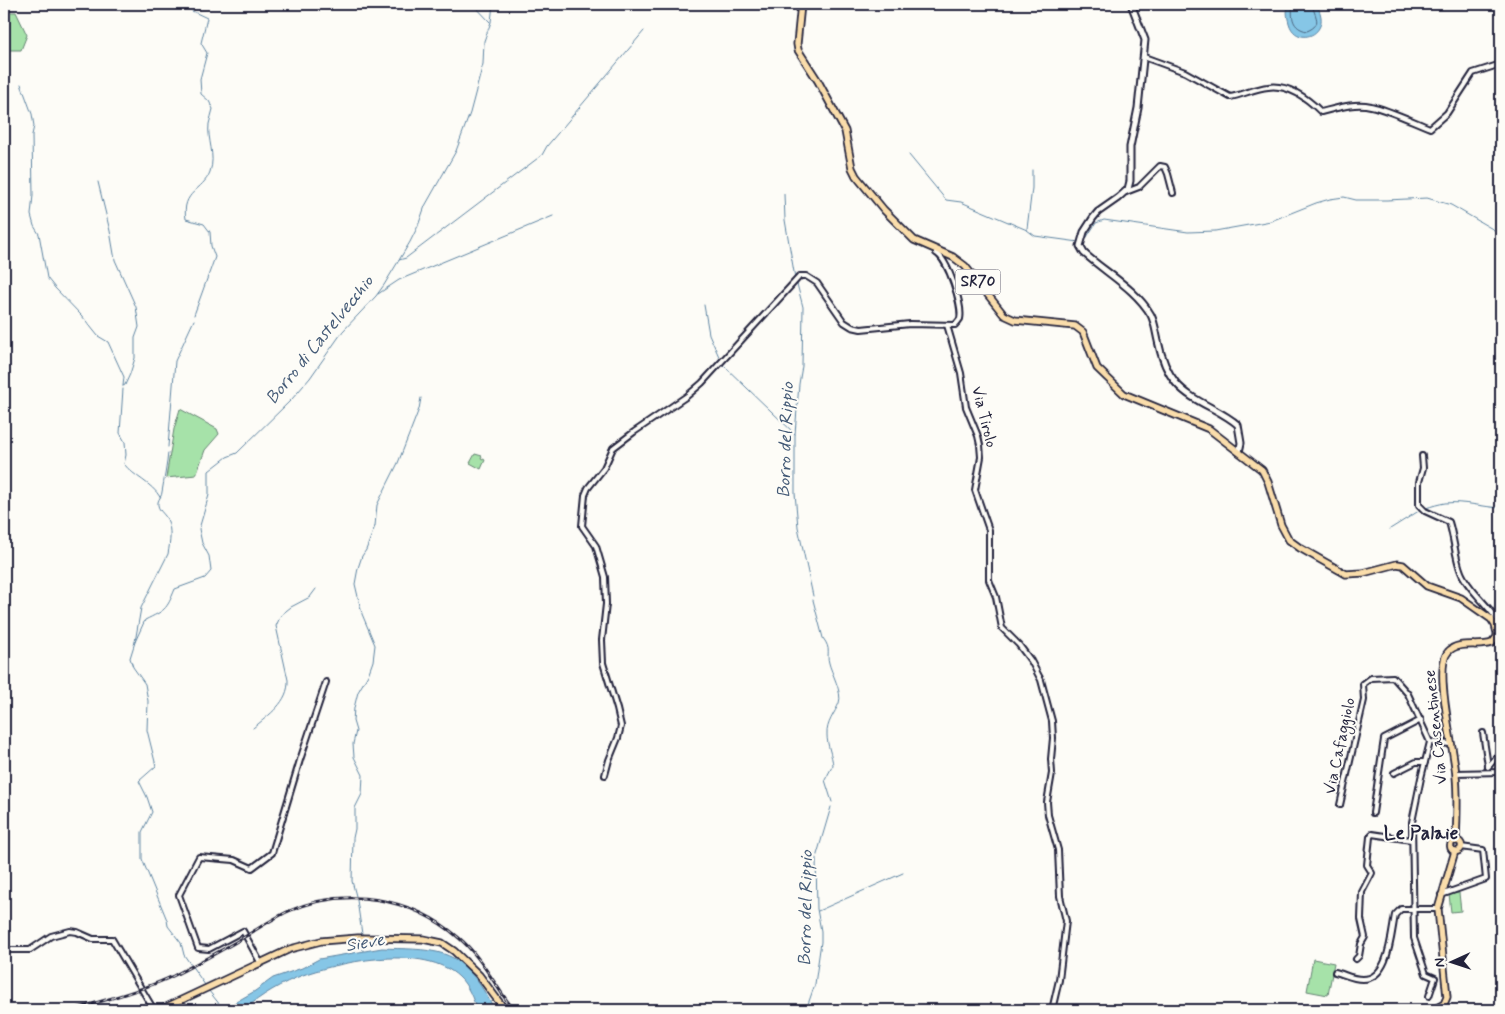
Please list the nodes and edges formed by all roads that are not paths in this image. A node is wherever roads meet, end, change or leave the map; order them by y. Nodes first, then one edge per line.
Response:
1 (801, 4) edge
2 (1131, 4) edge
3 (1144, 57) junction
4 (1501, 64) edge
5 (1122, 194) junction
6 (1173, 194) dead end
7 (936, 250) junction
8 (947, 325) junction
9 (1239, 452) junction
10 (1422, 456) dead end
11 (1501, 625) edge
12 (1499, 636) edge
13 (326, 682) dead end
14 (1420, 720) junction
15 (1483, 733) dead end
16 (1430, 742) junction
17 (1450, 744) junction
18 (1501, 752) edge
19 (1425, 762) junction
20 (1488, 766) junction
21 (1489, 772) junction
22 (1501, 772) edge
23 (1394, 773) dead end
24 (1456, 774) junction
25 (605, 775) dead end
26 (1340, 805) dead end
27 (1373, 813) dead end
28 (1411, 840) junction
29 (1456, 841) junction
30 (1461, 847) junction
31 (1455, 852) junction
32 (1441, 895) junction
33 (1414, 909) junction
34 (1438, 909) junction
35 (4, 950) edge
36 (1356, 959) dead end
37 (260, 962) junction
38 (1335, 972) dead end
39 (1429, 996) dead end
40 (154, 1010) edge
41 (160, 1010) edge
42 (506, 1010) edge
43 (1052, 1010) edge
44 (1433, 1010) edge

1 - 7 main road, Via Casentinese / SR70
2 - 3 main road
3 - 4 street
3 - 5 main road
5 - 6 street
5 - 9 main road
7 - 8 street
7 - 9 main road, Via Casentinese / SR70
8 - 25 street
8 - 43 street, Via Tirolo
9 - 12 main road, Via Casentinese / SR70
10 - 11 street
12 - 17 main road, Via Casentinese / SR70
13 - 37 street
14 - 16 street, Via Cafaggiolo
14 - 26 street, Via Cafaggiolo
14 - 27 street
15 - 20 street
16 - 17 street
16 - 19 street
17 - 24 main road, Via Casentinese / SR70
18 - 20 street
19 - 23 street
19 - 28 street
20 - 21 street
21 - 22 street
21 - 24 street
24 - 29 main road, Via Casentinese / SR70
28 - 33 street
28 - 36 street
29 - 30 main road
29 - 31 main road, Via Casentinese / SR70
30 - 31 main road
30 - 32 street
31 - 32 main road, Via Casentinese / SR70
32 - 34 main road, Via Casentinese / SR70
33 - 34 street
33 - 38 street
33 - 39 street
34 - 44 main road, Via Casentinese / SR70
35 - 40 street
37 - 41 main road
37 - 42 main road

